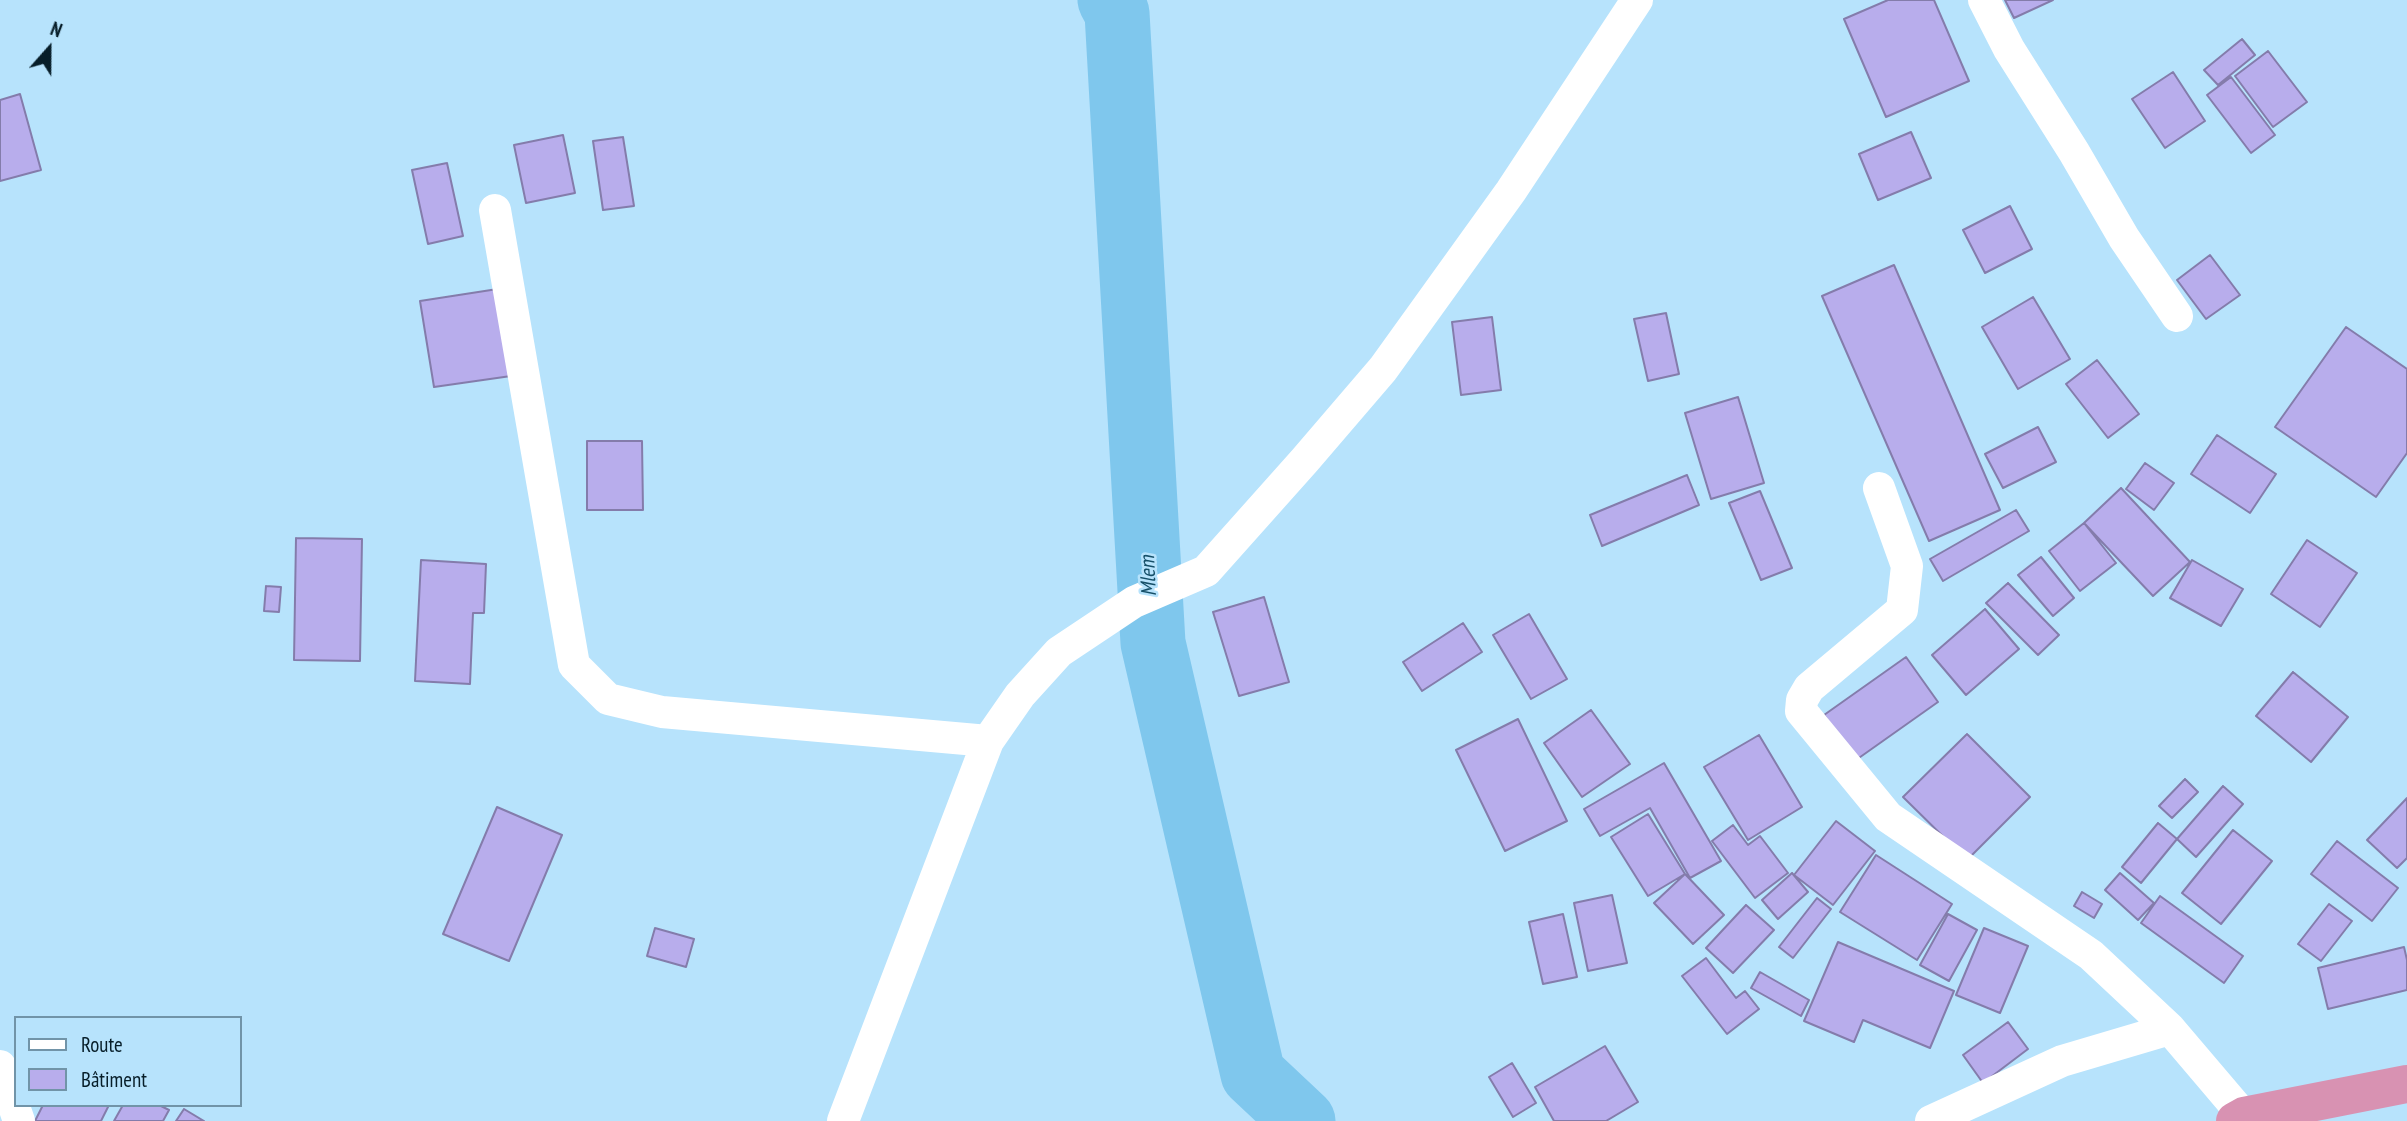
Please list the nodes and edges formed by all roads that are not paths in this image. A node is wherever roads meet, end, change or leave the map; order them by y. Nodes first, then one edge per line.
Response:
1 (1637, 0) edge
2 (1984, 0) edge
3 (495, 210) dead end
4 (2177, 316) dead end
5 (1879, 488) dead end
6 (988, 741) junction
7 (2170, 1029) junction
8 (0, 1066) edge
9 (2407, 1084) edge
10 (14, 1107) edge
11 (2242, 1119) edge
12 (843, 1121) edge
13 (1931, 1121) edge

1 - 6 street
2 - 4 street
3 - 6 street
5 - 7 street
6 - 12 street
7 - 11 street
7 - 13 street
8 - 10 street
9 - 11 highway

